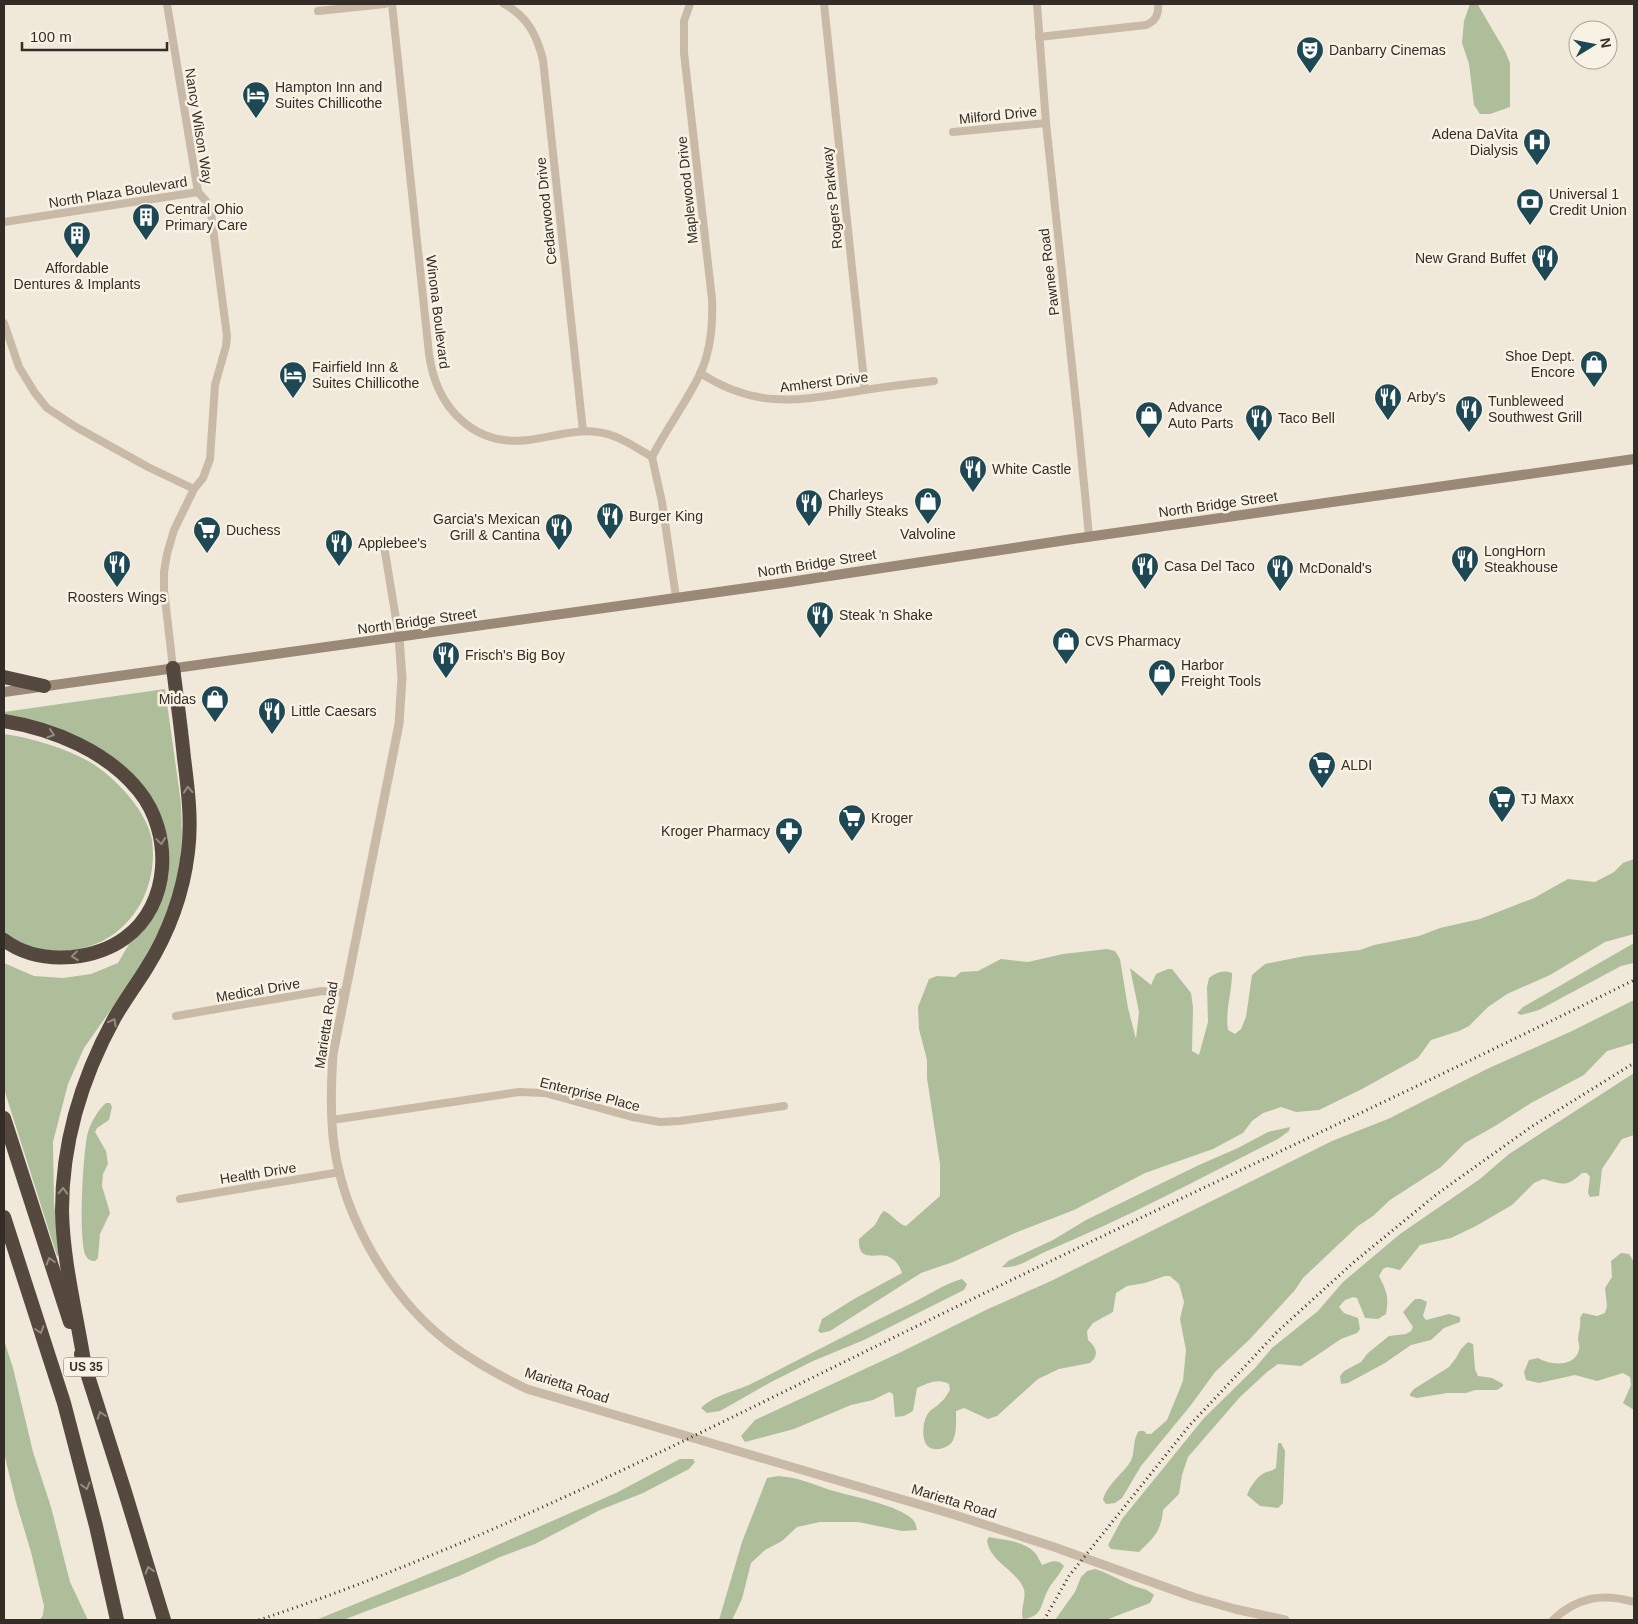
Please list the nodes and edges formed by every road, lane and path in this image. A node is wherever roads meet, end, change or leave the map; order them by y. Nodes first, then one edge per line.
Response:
1 (167, 4) edge
2 (385, 4) edge
3 (392, 4) edge
4 (504, 4) edge
5 (690, 4) edge
6 (824, 4) edge
7 (1037, 4) edge
8 (1158, 4) edge
9 (318, 11) dead end
10 (1039, 37) junction
11 (1046, 123) junction
12 (954, 132) dead end
13 (198, 192) junction
14 (4, 222) edge
15 (4, 323) edge
16 (700, 373) junction
17 (934, 381) dead end
18 (865, 390) junction
19 (583, 431) junction
20 (652, 458) junction
21 (1634, 459) edge
22 (194, 489) junction
23 (1089, 536) junction
24 (383, 540) dead end
25 (676, 597) junction
26 (399, 638) junction
27 (173, 668) junction
28 (4, 677) edge
29 (44, 686) junction
30 (4, 692) edge
31 (4, 721) edge
32 (4, 940) edge
33 (344, 994) junction
34 (176, 1016) dead end
35 (784, 1106) dead end
36 (4, 1118) edge
37 (332, 1120) junction
38 (340, 1172) junction
39 (180, 1198) dead end
40 (4, 1220) edge
41 (84, 1361) junction
42 (1634, 1602) edge
43 (163, 1619) edge
44 (117, 1620) edge
45 (1285, 1620) edge
46 (1552, 1620) edge

1 - 13 street, Nancy Wilson Way
2 - 9 street
3 - 19 street, Winona Boulevard
4 - 19 street, Cedarwood Drive
5 - 16 street, Maplewood Drive
6 - 18 street, Rogers Parkway
7 - 10 street, Pawnee Road
8 - 10 street
10 - 11 street, Pawnee Road
11 - 12 street, Milford Drive
11 - 23 street, Pawnee Road
13 - 14 street, North Plaza Boulevard
13 - 22 street, North Plaza Boulevard
15 - 22 street
16 - 18 street, Amherst Drive
16 - 20 street
17 - 18 street, Amherst Drive
19 - 20 street, Winona Boulevard
20 - 25 street
21 - 23 main road, North Bridge Street
22 - 27 street, North Plaza Boulevard
23 - 25 main road, North Bridge Street
24 - 26 street
25 - 26 main road, North Bridge Street
26 - 27 main road, North Bridge Street
26 - 33 street, Marietta Road
27 - 29 main road, North Bridge Street
41 -> 27 highway
28 - 29 highway
29 - 30 main road, North Bridge Street
31 -> 32 highway
33 - 34 street, Medical Drive
33 - 37 street, Marietta Road
35 - 37 street, Enterprise Place
41 -> 36 highway, US 35
37 - 38 street, Marietta Road
38 - 39 street, Health Drive
38 - 45 street, Marietta Road
40 -> 44 highway, US 35
43 -> 41 highway, US 35
42 - 46 street

